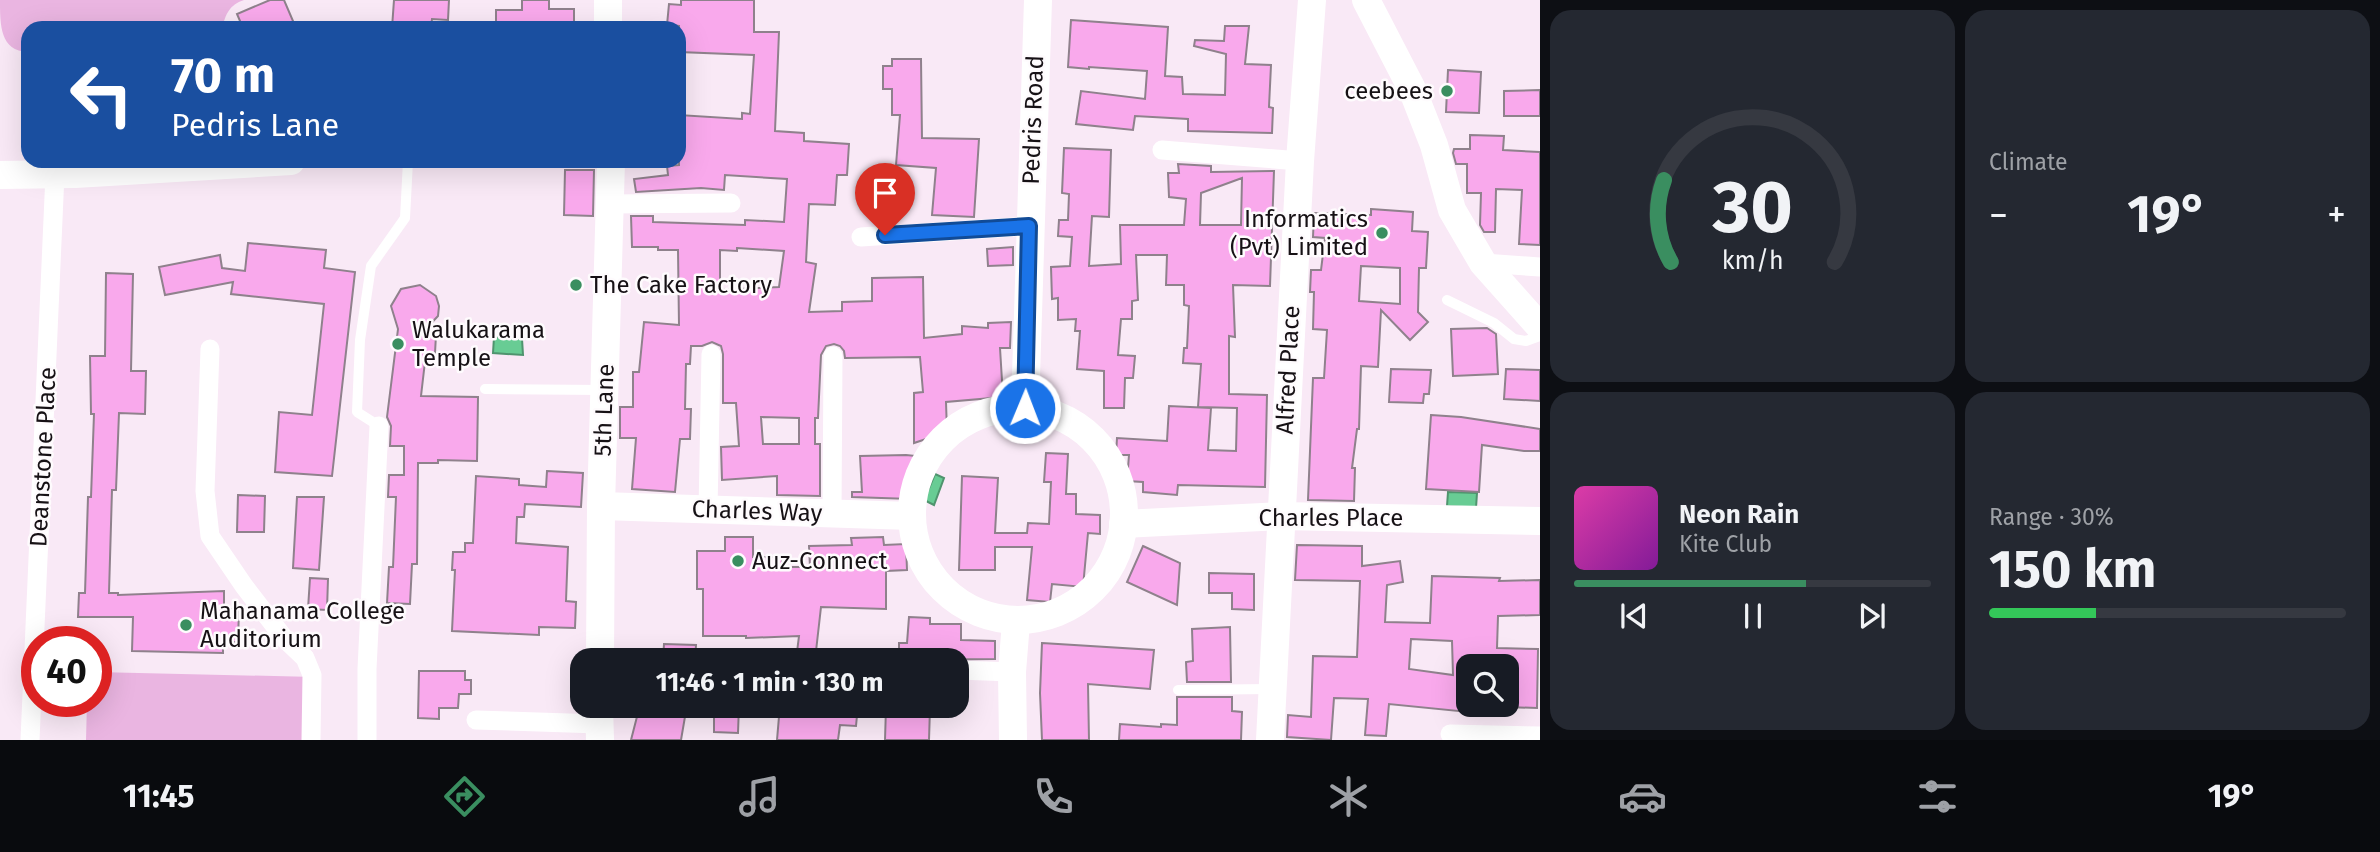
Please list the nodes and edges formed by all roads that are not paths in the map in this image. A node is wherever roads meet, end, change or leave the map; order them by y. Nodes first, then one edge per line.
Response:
1 (607, 0) edge
2 (1038, 0) edge
3 (1312, 0) edge
4 (1366, 0) edge
5 (608, 21) edge
6 (1161, 150) dead end
7 (1300, 161) junction
8 (164, 168) edge
9 (408, 168) edge
10 (611, 168) edge
11 (55, 174) junction
12 (0, 175) edge
13 (610, 204) junction
14 (732, 204) dead end
15 (1029, 226) junction
16 (860, 237) dead end
17 (1483, 263) junction
18 (1540, 267) edge
19 (1447, 300) dead end
20 (1540, 327) edge
21 (1540, 336) edge
22 (210, 349) dead end
23 (711, 354) dead end
24 (833, 356) dead end
25 (485, 389) dead end
26 (605, 390) junction
27 (1025, 408) junction
28 (379, 426) joint
29 (601, 506) junction
30 (708, 510) junction
31 (832, 513) junction
32 (912, 516) junction
33 (1280, 516) junction
34 (1540, 521) edge
35 (1123, 524) junction
36 (1016, 622) junction
37 (600, 648) edge
38 (969, 671) edge
39 (1012, 673) junction
40 (1272, 689) junction
41 (1178, 690) dead end
42 (476, 720) dead end
43 (599, 723) edge
44 (1450, 734) dead end
45 (1540, 736) edge
46 (30, 740) edge
47 (311, 740) edge
48 (367, 740) edge
49 (1013, 740) edge
50 (1270, 740) edge

1 - 5 street
2 - 15 street, Pedris Road
3 - 7 street, Alfred Place
4 - 17 street
6 - 7 street
7 - 33 street, Alfred Place
8 - 11 street
9 - 28 lane
10 - 13 street, 5th Lane
11 - 12 street
11 - 46 street, Deanstone Place
13 - 14 street
13 - 26 street, 5th Lane
15 - 16 street
15 - 27 street, Pedris Road
17 - 18 street
17 - 20 street
19 - 21 lane
22 - 47 street
23 - 30 street
24 - 31 street
25 - 26 lane
26 - 29 street, 5th Lane
27 - 32 street
27 - 35 street
28 - 48 street
29 - 30 street, Charles Way
29 - 37 street, 5th Lane
30 - 31 street, Charles Way
31 - 32 street, Charles Way
32 - 36 street
33 - 34 street, Charles Place
33 - 35 street, Charles Place
33 - 40 street, Alfred Place
35 - 36 street
36 - 39 street
38 - 39 street
39 - 49 street
40 - 41 lane
40 - 50 street, Alfred Place
42 - 43 street
44 - 45 street

